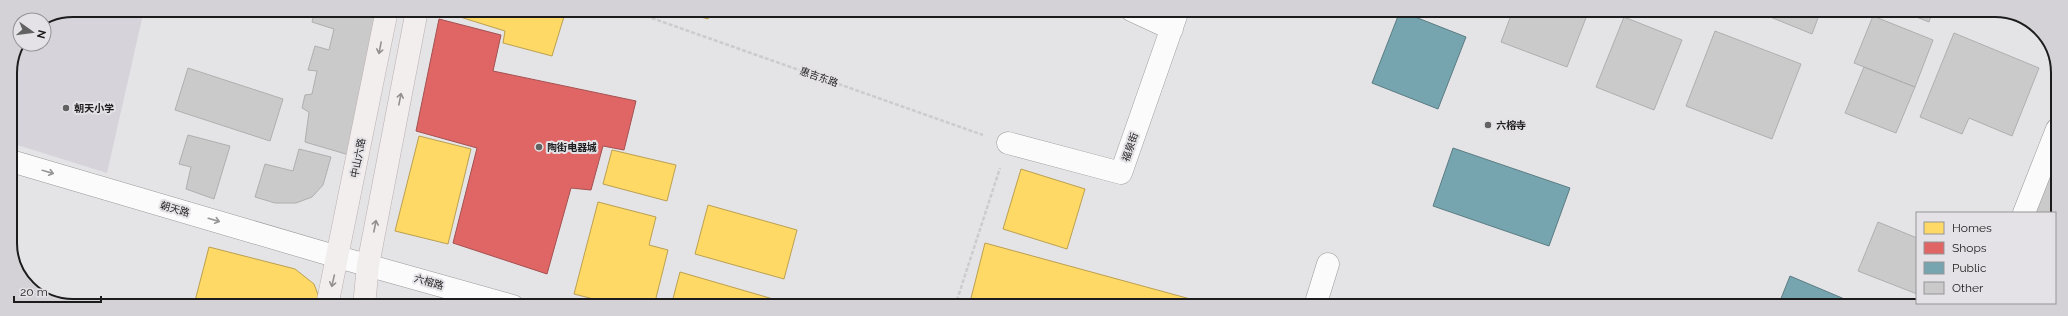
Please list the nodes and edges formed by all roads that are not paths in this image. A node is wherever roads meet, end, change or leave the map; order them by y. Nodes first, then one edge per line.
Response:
1 (386, 17) edge
2 (416, 17) edge
3 (1162, 17) edge
4 (1175, 20) edge
5 (1008, 143) road end
6 (2051, 144) edge
7 (17, 163) edge
8 (2024, 212) edge
9 (338, 257) junction
10 (1328, 264) dead end
11 (368, 265) junction
12 (329, 299) edge
13 (365, 299) edge
14 (488, 299) edge
15 (1317, 299) edge

1 -> 9 main road, 中山六路
11 -> 2 main road
3 - 4 street
4 - 5 street, 福泉街
6 - 8 street
7 -> 9 street, 朝天路
9 - 11 street, 朝天路
9 -> 12 main road, 中山六路
10 - 15 street
11 - 13 main road
11 - 14 street, 六榕路

